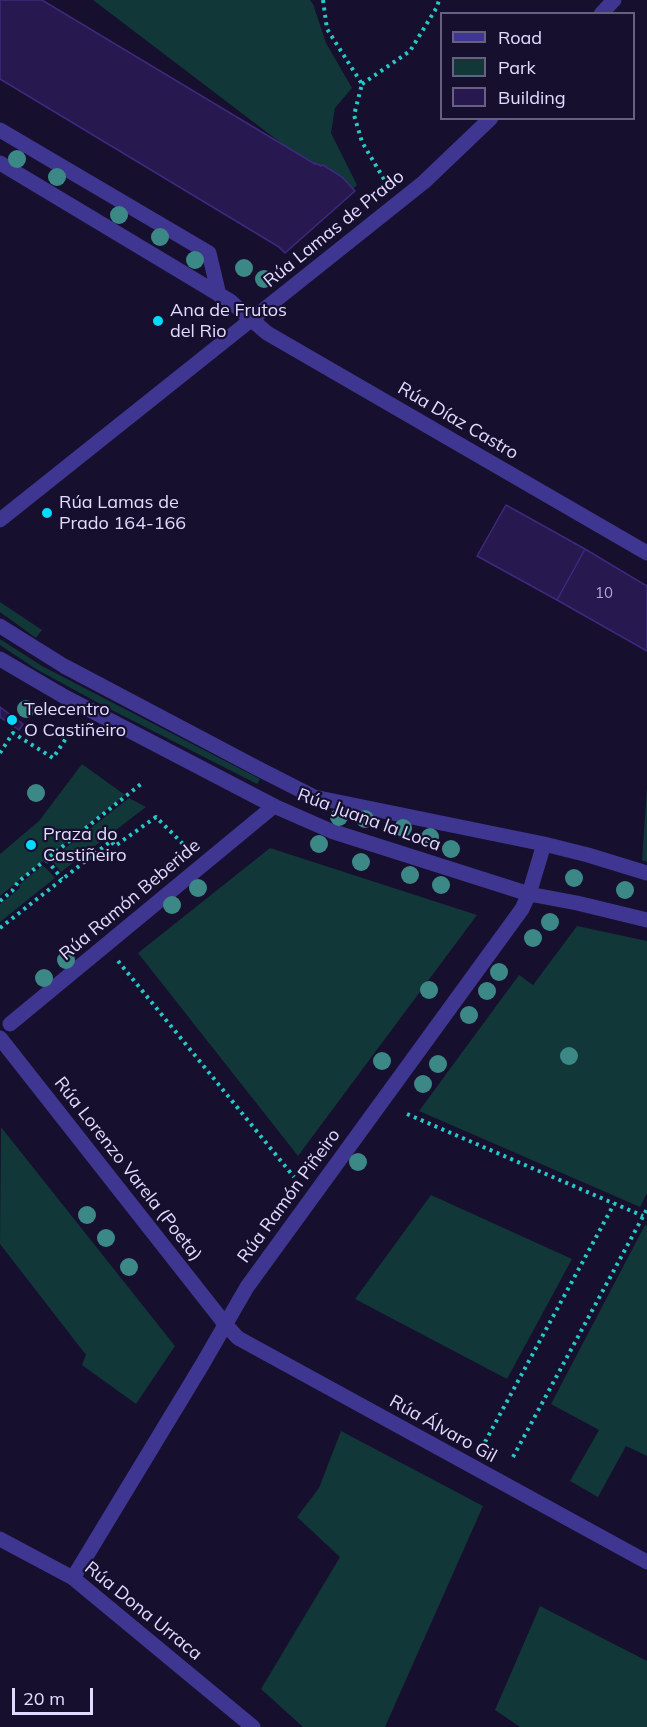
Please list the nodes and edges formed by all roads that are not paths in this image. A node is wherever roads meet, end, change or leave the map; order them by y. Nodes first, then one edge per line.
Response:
1 (614, 0) edge
2 (603, 12) edge
3 (489, 120) edge
4 (0, 130) edge
5 (0, 163) edge
6 (219, 295) junction
7 (252, 320) junction
8 (0, 520) edge
9 (647, 553) edge
10 (0, 626) edge
11 (0, 659) edge
12 (286, 783) junction
13 (274, 806) junction
14 (544, 844) junction
15 (647, 873) edge
16 (529, 894) junction
17 (647, 920) edge
18 (10, 1024) dead end
19 (0, 1038) edge
20 (225, 1324) junction
21 (0, 1539) edge
22 (647, 1562) edge
23 (73, 1578) junction
24 (253, 1727) edge

1 - 2 street
3 - 7 street, Rúa Lamas de Prado
4 - 6 street
5 - 6 street, Rúa Díaz Castro
6 - 7 street, Rúa Díaz Castro
7 - 8 street, Rúa Lamas de Prado
7 - 9 street, Rúa Díaz Castro
10 - 12 street, Rúa Juana la Loca
11 - 13 street, Rúa Juana la Loca
12 - 13 street
12 - 14 street, Rúa Juana la Loca
13 - 16 street, Rúa Juana la Loca
13 - 18 street, Rúa Ramón Beberide
14 - 15 street, Rúa Juana la Loca
14 - 16 street, Rúa Ramón Piñeiro
16 - 17 street, Rúa Juana la Loca
16 - 20 street, Rúa Ramón Piñeiro
19 - 20 street, Rúa Lorenzo Varela (Poeta)
20 - 22 street, Rúa Álvaro Gil
20 - 23 street, Rúa Ramón Piñeiro
21 - 23 street, Rúa Dona Urraca
23 - 24 street, Rúa Dona Urraca

